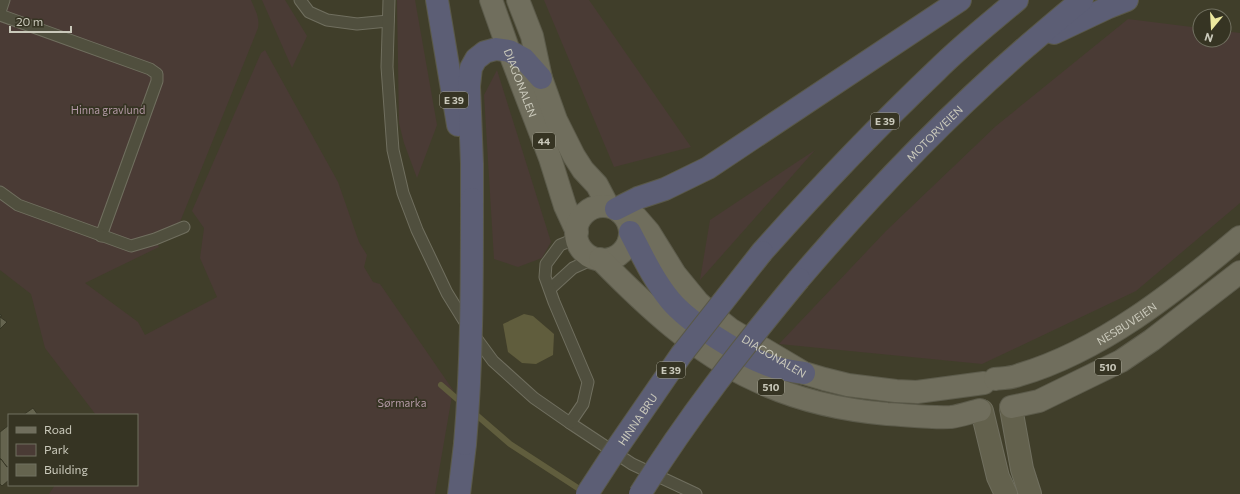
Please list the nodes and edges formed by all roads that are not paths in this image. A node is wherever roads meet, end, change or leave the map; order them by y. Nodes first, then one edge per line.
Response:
1 (4, 0) edge
2 (300, 0) edge
3 (389, 0) edge
4 (437, 0) edge
5 (491, 0) edge
6 (518, 0) edge
7 (960, 0) edge
8 (1017, 0) edge
9 (1082, 0) edge
10 (1127, 0) edge
11 (0, 13) edge
12 (388, 22) junction
13 (1026, 47) junction
14 (509, 51) junction
15 (541, 78) junction
16 (0, 192) edge
17 (472, 200) junction
18 (615, 209) junction
19 (184, 227) dead end
20 (630, 232) junction
21 (577, 235) junction
22 (101, 236) junction
23 (1240, 237) edge
24 (598, 258) junction
25 (1240, 272) edge
26 (550, 289) junction
27 (804, 373) junction
28 (989, 381) junction
29 (1011, 408) junction
30 (981, 411) junction
31 (570, 423) junction
32 (458, 494) edge
33 (587, 494) edge
34 (640, 494) edge
35 (696, 494) edge
36 (1006, 494) edge
37 (1030, 494) edge

1 - 11 lane
2 - 12 lane
3 - 12 lane
4 - 17 highway, E 39
5 - 14 main road, DIAGONALEN / 44
6 - 15 main road, DIAGONALEN / 44
7 - 18 highway
8 - 33 highway, HINNA BRU / E 39, bridge
9 - 13 highway, MOTORVEIEN
10 - 13 highway
11 - 22 lane
12 - 31 lane
13 - 34 highway, MOTORVEIEN, bridge
14 - 15 highway
14 - 17 highway, E 39
14 - 21 main road, DIAGONALEN / 44
15 - 18 main road, DIAGONALEN / 44
16 - 22 lane
17 - 32 highway, E 39, bridge
18 - 20 main road, 44
18 - 21 main road
18 - 27 main road, DIAGONALEN / 510
19 - 22 lane
20 - 24 main road
20 - 27 highway, 510
21 - 24 main road, 44
21 - 26 lane
23 - 28 main road, NESBUVEIEN / 510
24 - 26 lane
24 - 30 main road, 510
25 - 29 main road, 510
26 - 31 lane
27 - 28 main road, DIAGONALEN / 510
28 - 29 main road
28 - 30 main road
29 - 30 main road, 510
29 - 37 main road
30 - 36 main road
31 - 35 lane

